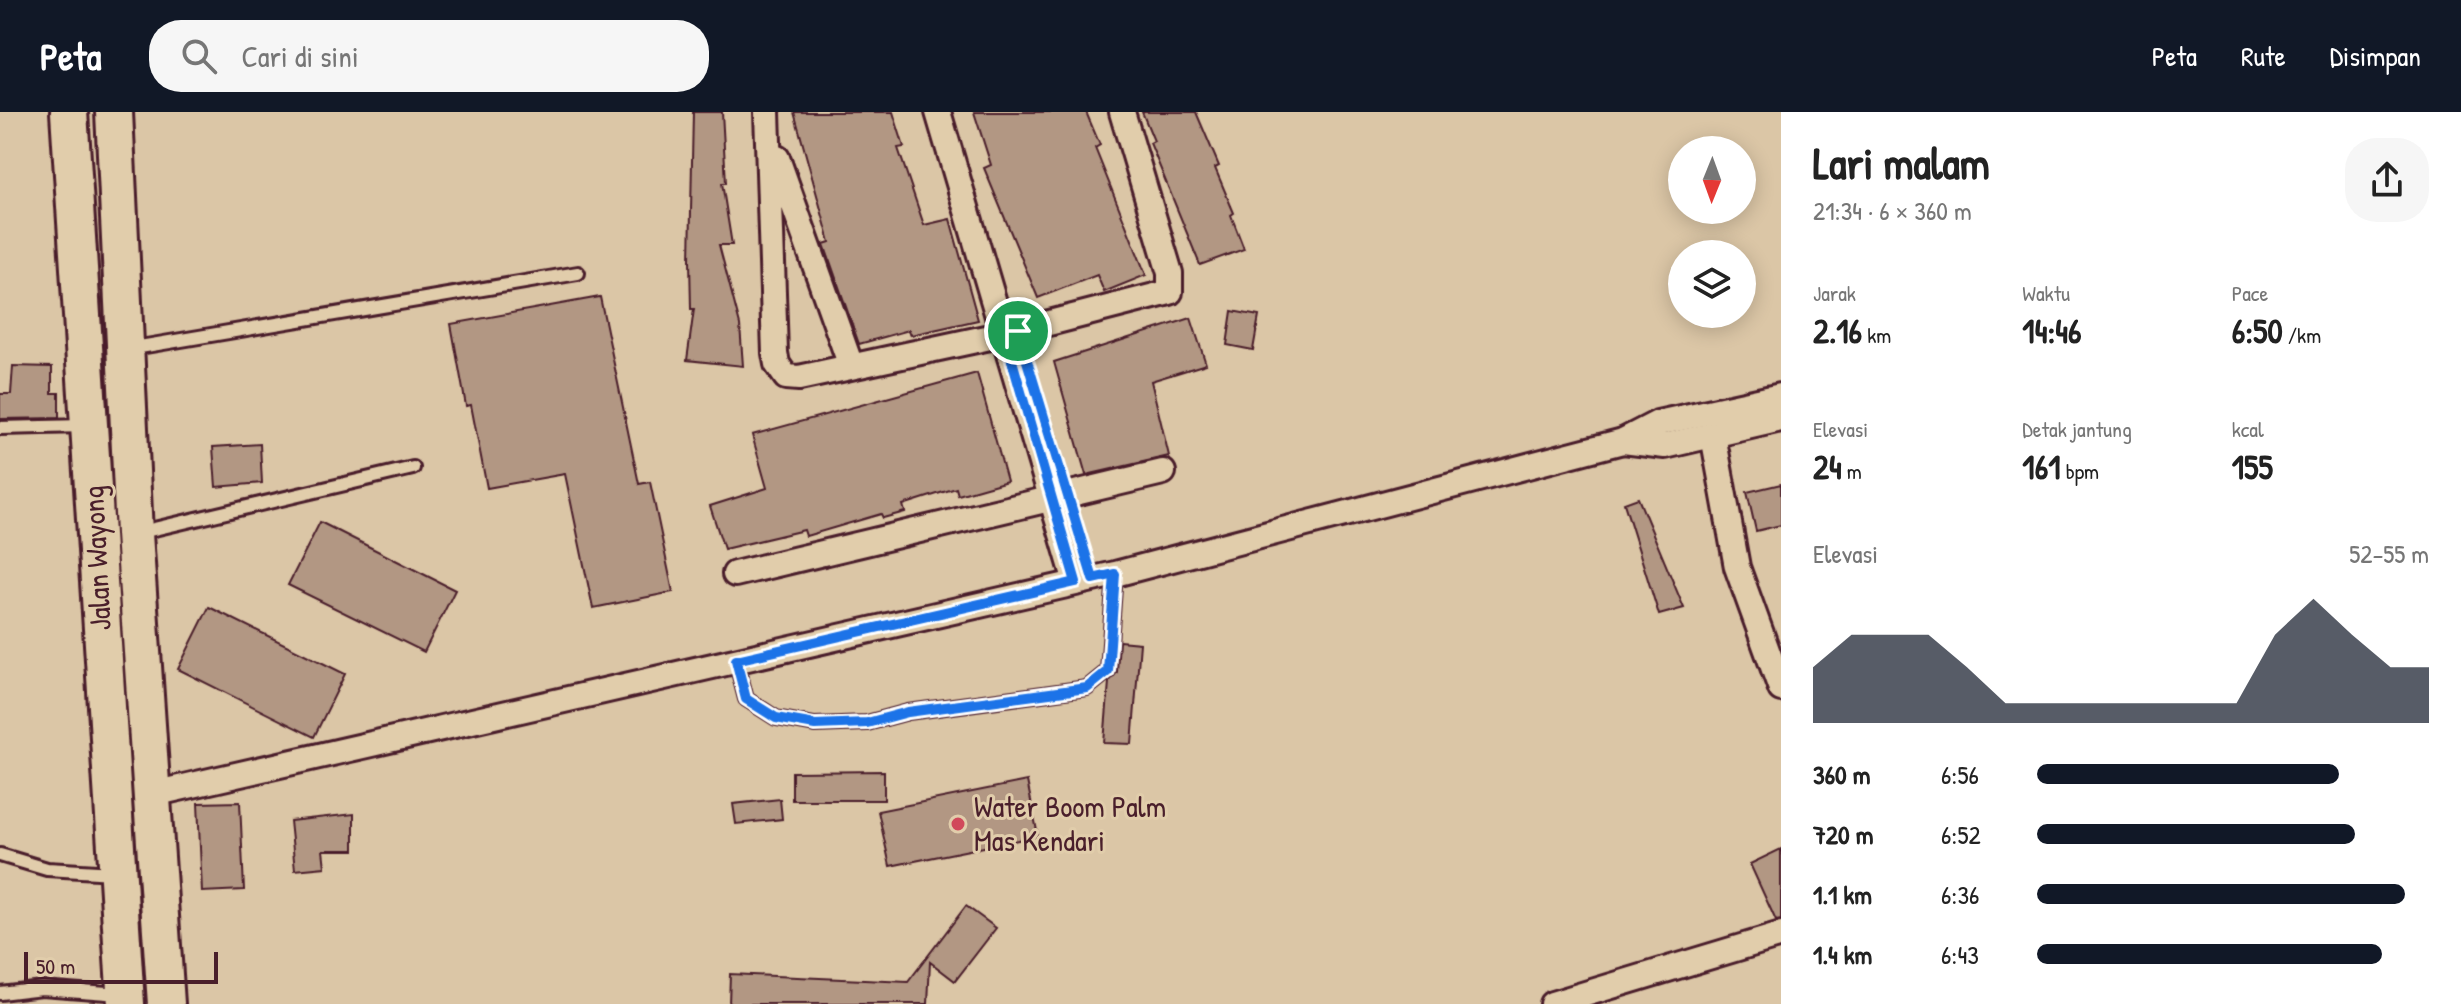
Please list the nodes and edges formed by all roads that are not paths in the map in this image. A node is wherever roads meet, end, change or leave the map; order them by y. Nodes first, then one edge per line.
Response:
1 (69, 112) edge
2 (114, 112) edge
3 (767, 112) edge
4 (938, 112) edge
5 (952, 112) edge
6 (1122, 112) edge
7 (770, 138) junction
8 (578, 273) dead end
9 (1011, 332) junction
10 (125, 350) junction
11 (851, 366) junction
12 (1781, 396) edge
13 (1781, 419) edge
14 (89, 425) junction
15 (0, 428) edge
16 (1713, 435) junction
17 (1623, 441) junction
18 (413, 468) dead end
19 (1163, 472) dead end
20 (1058, 498) junction
21 (134, 534) junction
22 (735, 574) dead end
23 (1095, 578) junction
24 (736, 660) junction
25 (1781, 689) edge
26 (153, 794) junction
27 (0, 855) edge
28 (117, 873) junction
29 (1781, 935) edge
30 (0, 993) edge
31 (126, 1000) edge
32 (166, 1004) edge
33 (1552, 1004) edge

1 - 14 main road, Jalan Wayong
2 - 10 main road, Jalan Wayong
3 - 7 street
4 - 9 street
5 - 9 street
6 - 9 street
7 - 11 street
7 - 11 street
8 - 10 lane
9 - 11 street
9 - 20 street
10 - 21 main road, Jalan Wayong
12 - 17 street
13 - 16 street
14 - 15 lane
14 - 28 main road, Jalan Wayong
16 - 17 street
16 - 25 street
17 - 23 street
18 - 21 lane
19 - 20 street
20 - 22 street
20 - 23 street
21 - 26 main road, Jalan Wayong
23 - 24 street
23 - 24 lane
24 - 26 street
26 - 32 main road, Jalan Wayong
27 - 28 lane
28 - 31 main road, Jalan Wayong
29 - 33 street
30 - 31 lane

